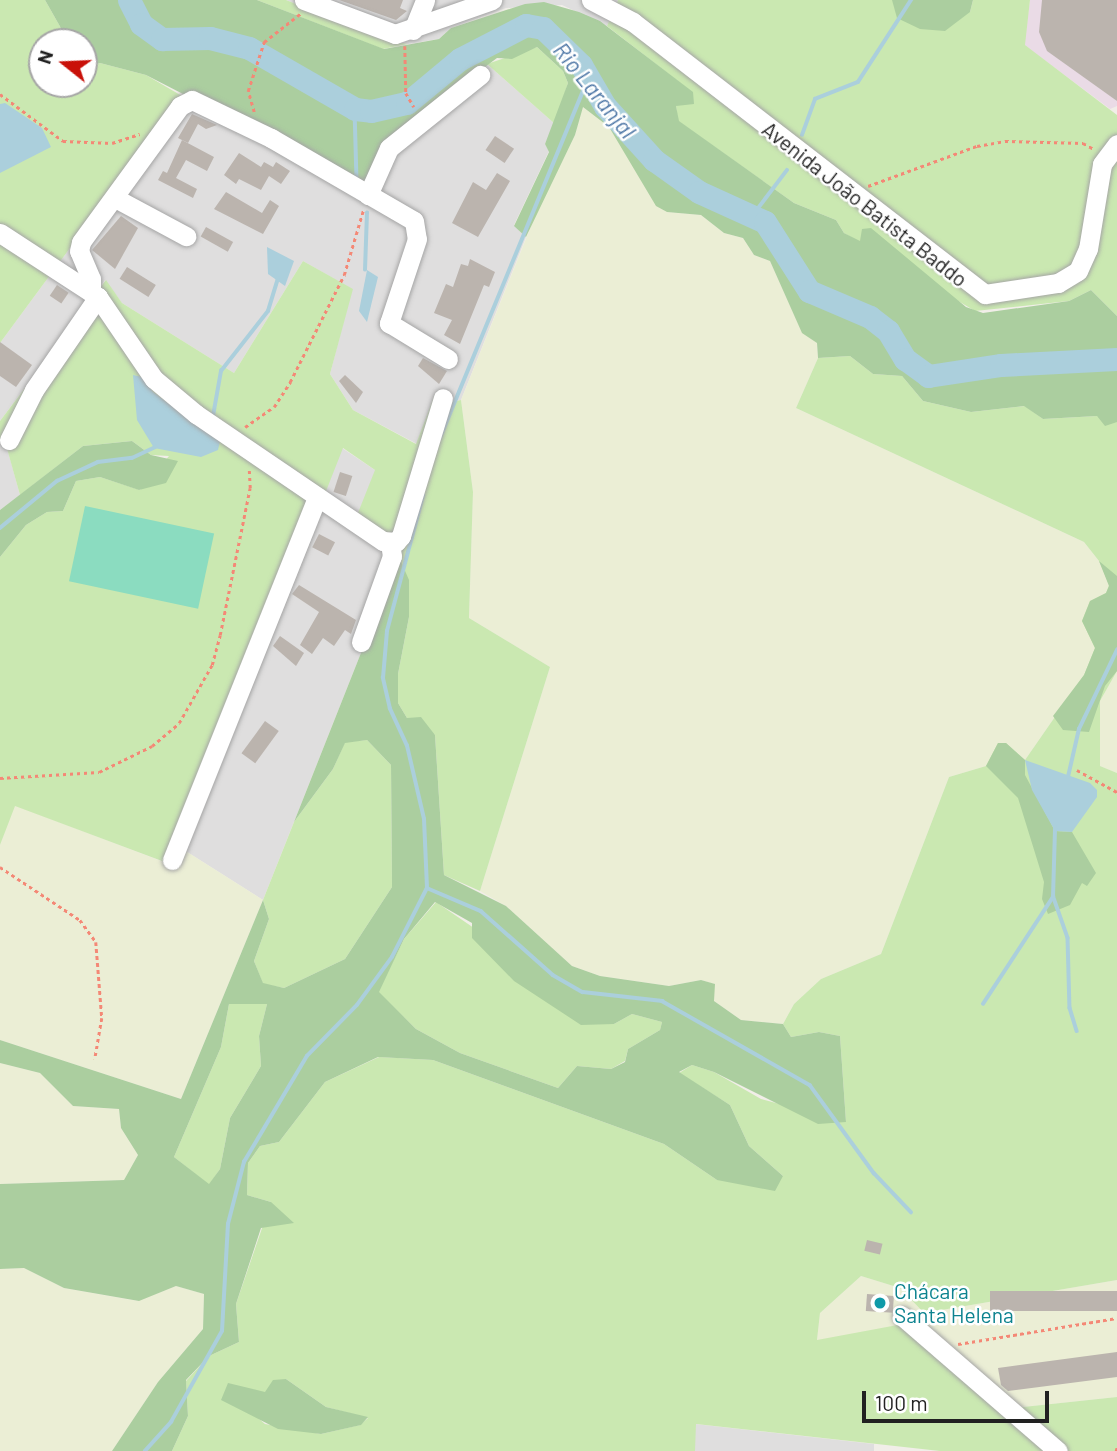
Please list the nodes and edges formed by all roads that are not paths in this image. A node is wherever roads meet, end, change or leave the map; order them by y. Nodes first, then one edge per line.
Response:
1 (425, 0) edge
2 (435, 0) edge
3 (492, 0) edge
4 (591, 0) edge
5 (310, 1) edge
6 (452, 14) junction
7 (408, 31) junction
8 (480, 75) dead end
9 (1111, 150) edge
10 (368, 195) junction
11 (115, 198) junction
12 (0, 233) edge
13 (186, 236) dead end
14 (94, 295) junction
15 (448, 359) dead end
16 (443, 398) dead end
17 (9, 440) dead end
18 (317, 497) junction
19 (390, 543) junction
20 (361, 642) dead end
21 (172, 860) dead end
22 (902, 1316) dead end
23 (1058, 1451) edge

1 - 7 street
2 - 6 street
3 - 6 street
4 - 9 street, Avenida João Batista Baddo
5 - 7 street
6 - 7 street
8 - 10 street
10 - 11 street
10 - 15 street
11 - 13 street
11 - 14 street
12 - 14 street
14 - 17 street
14 - 18 street
16 - 19 street
18 - 19 street
18 - 21 street
19 - 20 street
22 - 23 street

